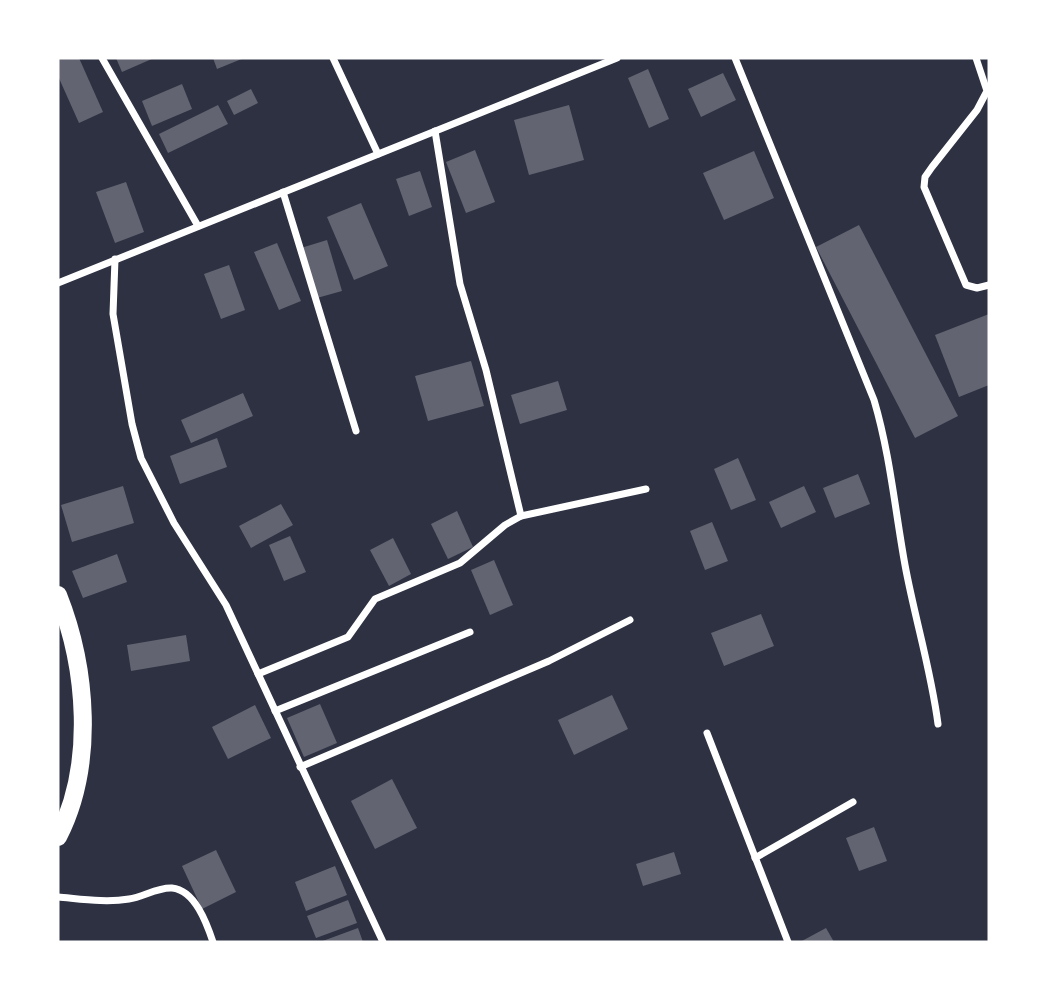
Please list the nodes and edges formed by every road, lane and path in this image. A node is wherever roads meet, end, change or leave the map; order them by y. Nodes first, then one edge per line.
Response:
1 (102, 58) edge
2 (333, 58) edge
3 (617, 58) edge
4 (735, 58) edge
5 (976, 58) edge
6 (988, 95) edge
7 (435, 131) junction
8 (378, 153) junction
9 (283, 192) junction
10 (198, 226) junction
11 (115, 260) junction
12 (58, 283) edge
13 (989, 285) edge
14 (356, 431) dead end
15 (646, 489) dead end
16 (522, 516) junction
17 (58, 595) edge
18 (630, 620) dead end
19 (470, 632) dead end
20 (258, 674) junction
21 (275, 711) junction
22 (938, 724) dead end
23 (707, 733) dead end
24 (300, 767) junction
25 (853, 802) dead end
26 (58, 837) edge
27 (755, 858) junction
28 (58, 897) edge
29 (213, 942) edge
30 (383, 942) edge
31 (788, 942) edge

1 - 10 street
2 - 8 street
3 - 7 street
4 - 22 street
5 - 6 street
6 - 13 street
7 - 8 street
7 - 16 street
8 - 9 street
9 - 10 street
9 - 14 street
10 - 11 street
11 - 12 street
11 - 20 street
15 - 16 street
16 - 20 street
17 - 26 main road
18 - 24 street
19 - 21 street
20 - 21 street
21 - 24 street
23 - 27 street
24 - 30 street
25 - 27 street
27 - 31 street
28 - 29 street

